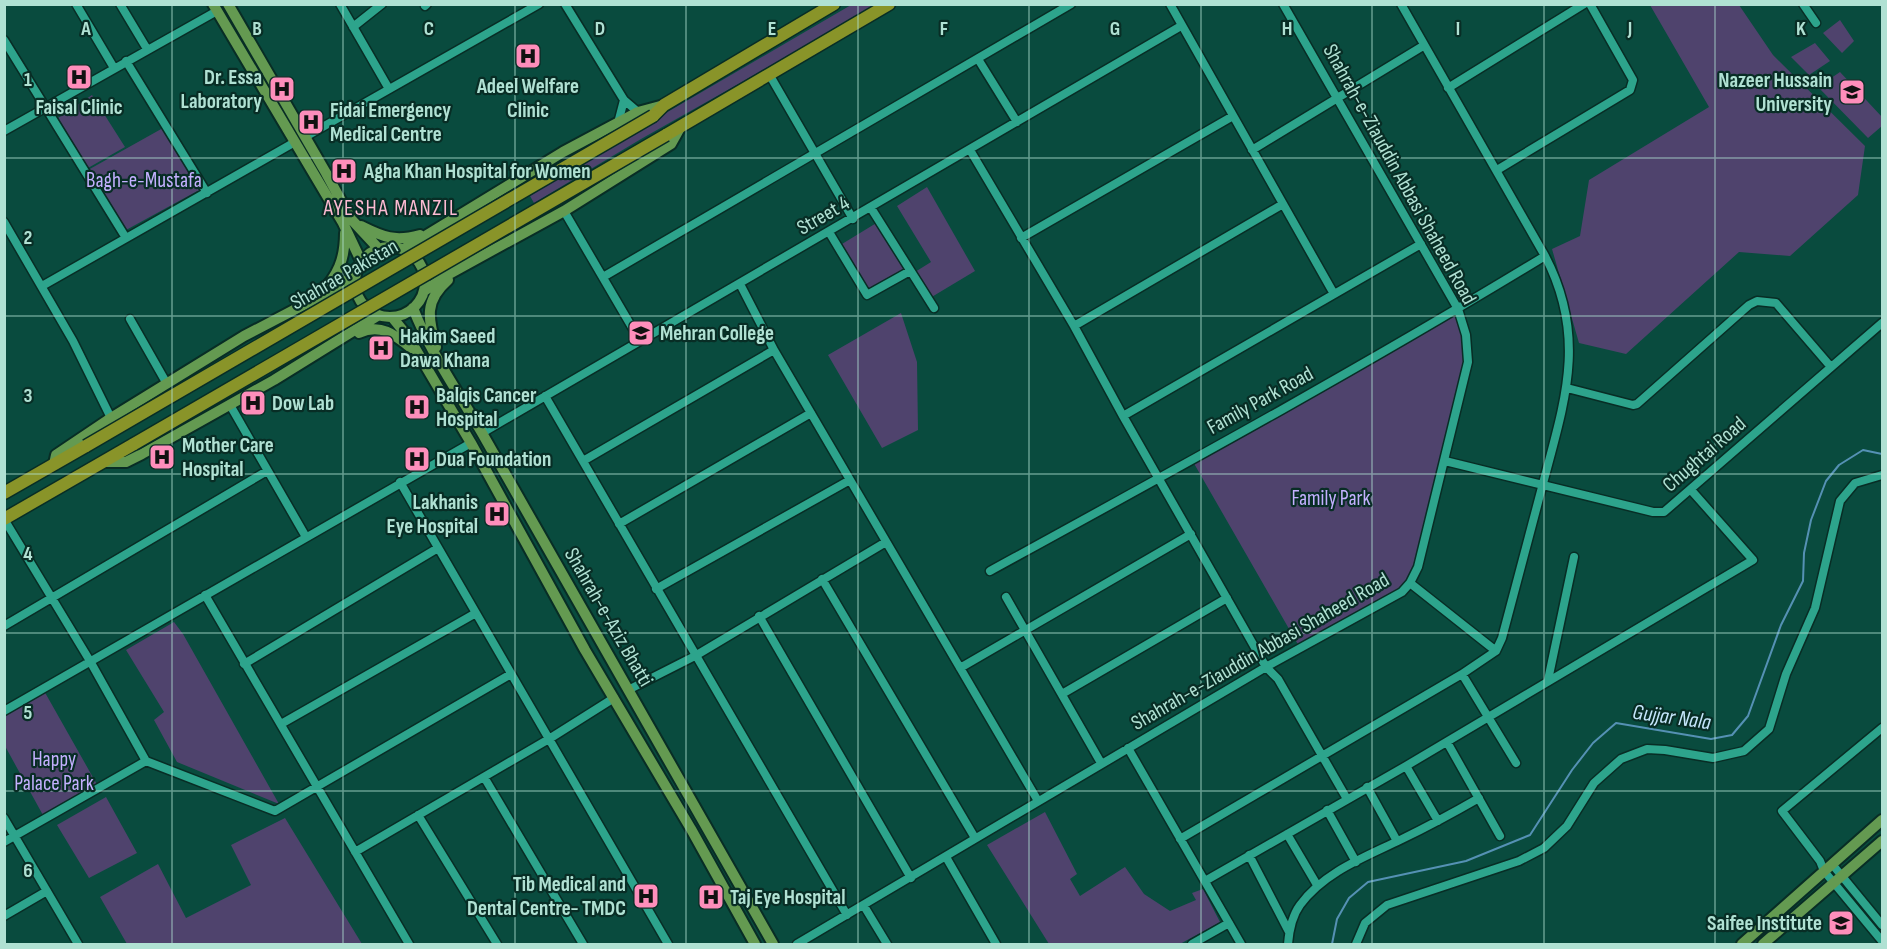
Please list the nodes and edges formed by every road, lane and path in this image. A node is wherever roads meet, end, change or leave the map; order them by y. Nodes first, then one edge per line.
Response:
1 (76, 4) edge
2 (120, 4) edge
3 (340, 4) edge
4 (539, 4) edge
5 (565, 4) edge
6 (834, 4) edge
7 (889, 4) edge
8 (1071, 4) edge
9 (1170, 4) edge
10 (1283, 4) edge
11 (1584, 4) edge
12 (1590, 4) edge
13 (1803, 4) edge
14 (228, 5) edge
15 (1403, 5) edge
16 (376, 6) edge
17 (215, 8) edge
18 (1816, 23) dead end
19 (1181, 26) junction
20 (353, 27) junction
21 (1423, 46) junction
22 (6, 47) edge
23 (147, 49) junction
24 (978, 59) junction
25 (126, 61) junction
26 (114, 68) junction
27 (769, 74) junction
28 (1448, 88) junction
29 (389, 89) junction
30 (624, 99) junction
31 (1337, 99) junction
32 (664, 105) junction
33 (46, 107) junction
34 (638, 112) junction
35 (1233, 116) junction
36 (1017, 122) junction
37 (618, 123) junction
38 (682, 124) junction
39 (4, 131) edge
40 (300, 140) junction
41 (970, 150) junction
42 (1252, 150) junction
43 (816, 154) junction
44 (1497, 170) junction
45 (207, 193) junction
46 (1283, 204) junction
47 (871, 208) junction
48 (564, 211) junction
49 (853, 219) junction
50 (4, 222) edge
51 (350, 226) junction
52 (430, 232) junction
53 (829, 232) junction
54 (8, 235) edge
55 (126, 238) junction
56 (1021, 238) junction
57 (507, 243) junction
58 (1421, 244) junction
59 (378, 248) junction
60 (404, 249) junction
61 (1545, 256) junction
62 (361, 261) junction
63 (910, 271) junction
64 (355, 274) junction
65 (603, 277) junction
66 (740, 284) junction
67 (42, 286) junction
68 (424, 291) junction
69 (1334, 294) junction
70 (313, 300) junction
71 (413, 308) junction
72 (934, 308) dead end
73 (1458, 309) junction
74 (379, 315) junction
75 (392, 317) junction
76 (130, 319) dead end
77 (1882, 323) edge
78 (1074, 326) junction
79 (640, 341) junction
80 (332, 344) junction
81 (774, 350) junction
82 (419, 354) junction
83 (440, 362) junction
84 (1831, 367) junction
85 (167, 384) junction
86 (1567, 388) junction
87 (545, 396) junction
88 (230, 405) junction
89 (811, 413) junction
90 (1123, 416) junction
91 (111, 418) junction
92 (482, 433) junction
93 (471, 443) junction
94 (583, 461) junction
95 (1445, 461) junction
96 (103, 462) junction
97 (54, 464) junction
98 (267, 471) junction
99 (1882, 475) edge
100 (1159, 478) junction
101 (850, 480) junction
102 (400, 482) junction
103 (1543, 484) junction
104 (1691, 490) junction
105 (4, 493) edge
106 (4, 519) edge
107 (619, 524) junction
108 (1191, 534) junction
109 (306, 537) junction
110 (886, 542) junction
111 (438, 548) junction
112 (1574, 557) dead end
113 (990, 571) dead end
114 (822, 579) junction
115 (1410, 583) junction
116 (656, 589) junction
117 (205, 595) junction
118 (1006, 597) dead end
119 (52, 598) junction
120 (1227, 598) junction
121 (476, 613) junction
122 (759, 616) junction
123 (4, 626) edge
124 (1025, 631) junction
125 (1496, 651) junction
126 (695, 656) junction
127 (90, 662) junction
128 (244, 664) junction
129 (1266, 667) junction
130 (960, 668) junction
131 (511, 674) junction
132 (1462, 674) junction
133 (1548, 681) junction
134 (628, 690) junction
135 (1062, 694) junction
136 (614, 698) junction
137 (4, 711) edge
138 (1488, 717) junction
139 (281, 724) junction
140 (1882, 728) edge
141 (549, 739) junction
142 (1447, 742) junction
143 (1128, 748) junction
144 (1322, 756) junction
145 (146, 761) junction
146 (1101, 763) junction
147 (1516, 763) dead end
148 (1406, 766) junction
149 (484, 777) junction
150 (1367, 787) junction
151 (317, 788) junction
152 (1479, 798) junction
153 (1347, 799) junction
154 (1038, 801) junction
155 (1327, 810) junction
156 (418, 815) junction
157 (4, 818) edge
158 (1882, 820) edge
159 (1438, 821) junction
160 (1287, 834) junction
161 (15, 836) junction
162 (1500, 836) dead end
163 (975, 838) junction
164 (1180, 839) junction
165 (1397, 841) junction
166 (1882, 841) edge
167 (4, 842) edge
168 (355, 852) junction
169 (1249, 855) junction
170 (946, 857) junction
171 (1356, 862) junction
172 (1828, 867) junction
173 (911, 878) junction
174 (1837, 878) junction
175 (1205, 881) junction
176 (1317, 885) junction
177 (47, 891) junction
178 (864, 906) junction
179 (847, 915) junction
180 (4, 916) edge
181 (1229, 923) junction
182 (1882, 925) edge
183 (1289, 932) junction
184 (1882, 941) edge
185 (773, 944) edge
186 (78, 945) edge
187 (409, 945) edge
188 (497, 945) edge
189 (583, 945) edge
190 (668, 945) edge
191 (755, 945) edge
192 (797, 945) edge
193 (887, 945) edge
194 (996, 945) edge
195 (1192, 945) edge
196 (1241, 945) edge
197 (1288, 945) edge
198 (1356, 945) edge
199 (1742, 945) edge
200 (1762, 945) edge

1 - 26 street
2 - 23 street
3 - 20 street
4 - 29 street
5 - 30 street
6 - 32 highway, Shahrae Pakistan
7 - 27 highway, Shahrae Pakistan
8 - 24 street
9 - 19 street
10 - 31 street, Shahrah-e-Ziauddin Abbasi Shaheed Road
11 - 28 street
12 - 44 street
13 - 18 street
14 - 40 main road
15 - 21 street
16 - 20 street
17 - 23 street
17 - 40 main road
19 - 35 street
19 - 36 street, Street 4
20 - 29 street
21 - 28 street
21 - 31 street
22 - 33 street
23 - 25 street
24 - 36 street
24 - 43 street
25 - 26 street
25 - 45 street
26 - 33 street
27 - 38 highway, Shahrae Pakistan
27 - 43 street
28 - 44 street
29 - 40 street
30 - 34 street
30 - 37 street
31 - 42 street
31 - 58 street, Shahrah-e-Ziauddin Abbasi Shaheed Road
32 - 34 main road
32 - 97 highway, Shahrae Pakistan, bridge
33 - 39 street
33 - 55 street
34 - 37 main road
35 - 42 street
35 - 56 street
36 - 41 street, Street 4
37 - 52 main road
38 - 48 main road
38 - 96 highway, Shahrae Pakistan, bridge
40 - 45 street
40 - 51 main road
41 - 47 street, Street 4
41 - 56 street
42 - 46 street
43 - 49 street
43 - 65 street
44 - 61 street
45 - 55 street
46 - 69 street
46 - 78 street
47 - 49 street, Street 4
47 - 63 street
48 - 57 main road
48 - 65 street
49 - 53 street, Street 4
50 - 54 street
51 - 52 main road
51 - 59 main road
51 - 62 main road
51 - 70 main road
52 - 60 main road
53 - 63 street
53 - 66 street, Street 4
54 - 67 street
55 - 67 street
56 - 78 street
57 - 68 main road
57 - 83 main road
58 - 69 street
58 - 73 street, Shahrah-e-Ziauddin Abbasi Shaheed Road
59 - 60 main road
59 - 62 main road
60 - 68 main road
61 - 73 street, Family Park Road
61 - 86 street
62 - 64 main road
63 - 72 street
64 - 70 main road
64 - 74 main road
65 - 79 street
66 - 79 street, Street 4
66 - 81 street
67 - 91 street
68 - 71 main road
69 - 90 street
70 - 85 main road
71 - 75 main road
71 - 83 main road, Shahrah-e-Aziz Bhatti
73 - 95 street, Shahrah-e-Ziauddin Abbasi Shaheed Road
73 - 100 street, Family Park Road
74 - 75 main road
74 - 80 main road
75 - 82 main road, Shahrah-e-Aziz Bhatti
76 - 85 street
77 - 84 street, Chughtai Road
78 - 90 street
79 - 87 street, Street 4
80 - 82 main road
80 - 88 main road
81 - 89 street
81 - 94 street
82 - 93 main road, Shahrah-e-Aziz Bhatti
83 - 92 main road, Shahrah-e-Aziz Bhatti
84 - 86 street
84 - 104 street, Chughtai Road
85 - 91 main road
86 - 103 street
87 - 92 street, Street 4
87 - 94 street
88 - 96 main road
88 - 98 street
89 - 101 street
89 - 107 street
90 - 100 street
91 - 97 main road
92 - 134 main road, Shahrah-e-Aziz Bhatti
93 - 102 street
93 - 136 main road, Shahrah-e-Aziz Bhatti
94 - 107 street
95 - 103 street, Chughtai Road
95 - 115 street, Shahrah-e-Ziauddin Abbasi Shaheed Road
96 - 106 highway, Shahrae Pakistan
97 - 105 highway, Shahrae Pakistan
98 - 109 street
98 - 119 street
99 - 198 street
100 - 108 street
100 - 113 street, Family Park Road
101 - 110 street
101 - 116 street
102 - 109 street
102 - 111 street
103 - 104 street, Chughtai Road
103 - 125 street
104 - 133 street
106 - 119 street
107 - 116 street
108 - 120 street
108 - 124 street
109 - 117 street
110 - 114 street
110 - 130 street
111 - 121 street
111 - 128 street
112 - 133 street
114 - 122 street
114 - 163 street
115 - 125 street
115 - 129 street, Shahrah-e-Ziauddin Abbasi Shaheed Road
116 - 126 street
117 - 127 street
117 - 128 street
118 - 124 street
119 - 123 street
119 - 127 street
120 - 129 street
120 - 135 street
121 - 131 street
121 - 139 street
122 - 126 street
122 - 173 street
124 - 130 street
124 - 135 street
125 - 132 street
126 - 134 street
126 - 179 street
127 - 137 street
127 - 145 street
128 - 139 street
129 - 143 street, Shahrah-e-Ziauddin Abbasi Shaheed Road
129 - 144 street
130 - 154 street
131 - 141 street
131 - 151 street
132 - 138 street
132 - 144 street
133 - 138 street
134 - 185 main road, Shahrah-e-Aziz Bhatti
135 - 146 street
136 - 141 street
136 - 191 main road, Shahrah-e-Aziz Bhatti
138 - 142 street
138 - 147 street
139 - 151 street
140 - 172 street
141 - 149 street
141 - 190 street
142 - 148 street
142 - 152 street
143 - 146 street, Shahrah-e-Ziauddin Abbasi Shaheed Road
143 - 164 street
144 - 153 street
144 - 164 street
145 - 151 street
145 - 161 street
146 - 154 street, Shahrah-e-Ziauddin Abbasi Shaheed Road
148 - 150 street
148 - 159 street
149 - 156 street
149 - 189 street
150 - 153 street
150 - 165 street
151 - 168 street
152 - 159 street
152 - 162 street
153 - 155 street
154 - 163 street, Shahrah-e-Ziauddin Abbasi Shaheed Road
155 - 160 street
155 - 171 street
156 - 168 street
156 - 188 street
157 - 161 street
158 - 172 main road
159 - 165 street
160 - 169 street
160 - 176 street
161 - 167 street
161 - 177 street
163 - 170 street, Shahrah-e-Ziauddin Abbasi Shaheed Road
164 - 175 street
165 - 171 street
166 - 174 main road
168 - 187 street
169 - 175 street
169 - 183 street
170 - 173 street, Shahrah-e-Ziauddin Abbasi Shaheed Road
170 - 194 street
171 - 176 street
172 - 174 street
172 - 199 main road
173 - 178 street, Shahrah-e-Ziauddin Abbasi Shaheed Road
174 - 182 street
174 - 184 street
174 - 200 main road
175 - 181 street
176 - 183 street
177 - 180 street
177 - 186 street
178 - 179 street, Shahrah-e-Ziauddin Abbasi Shaheed Road
178 - 193 street
179 - 192 street, Shahrah-e-Ziauddin Abbasi Shaheed Road
181 - 195 street
181 - 196 street
183 - 197 street

